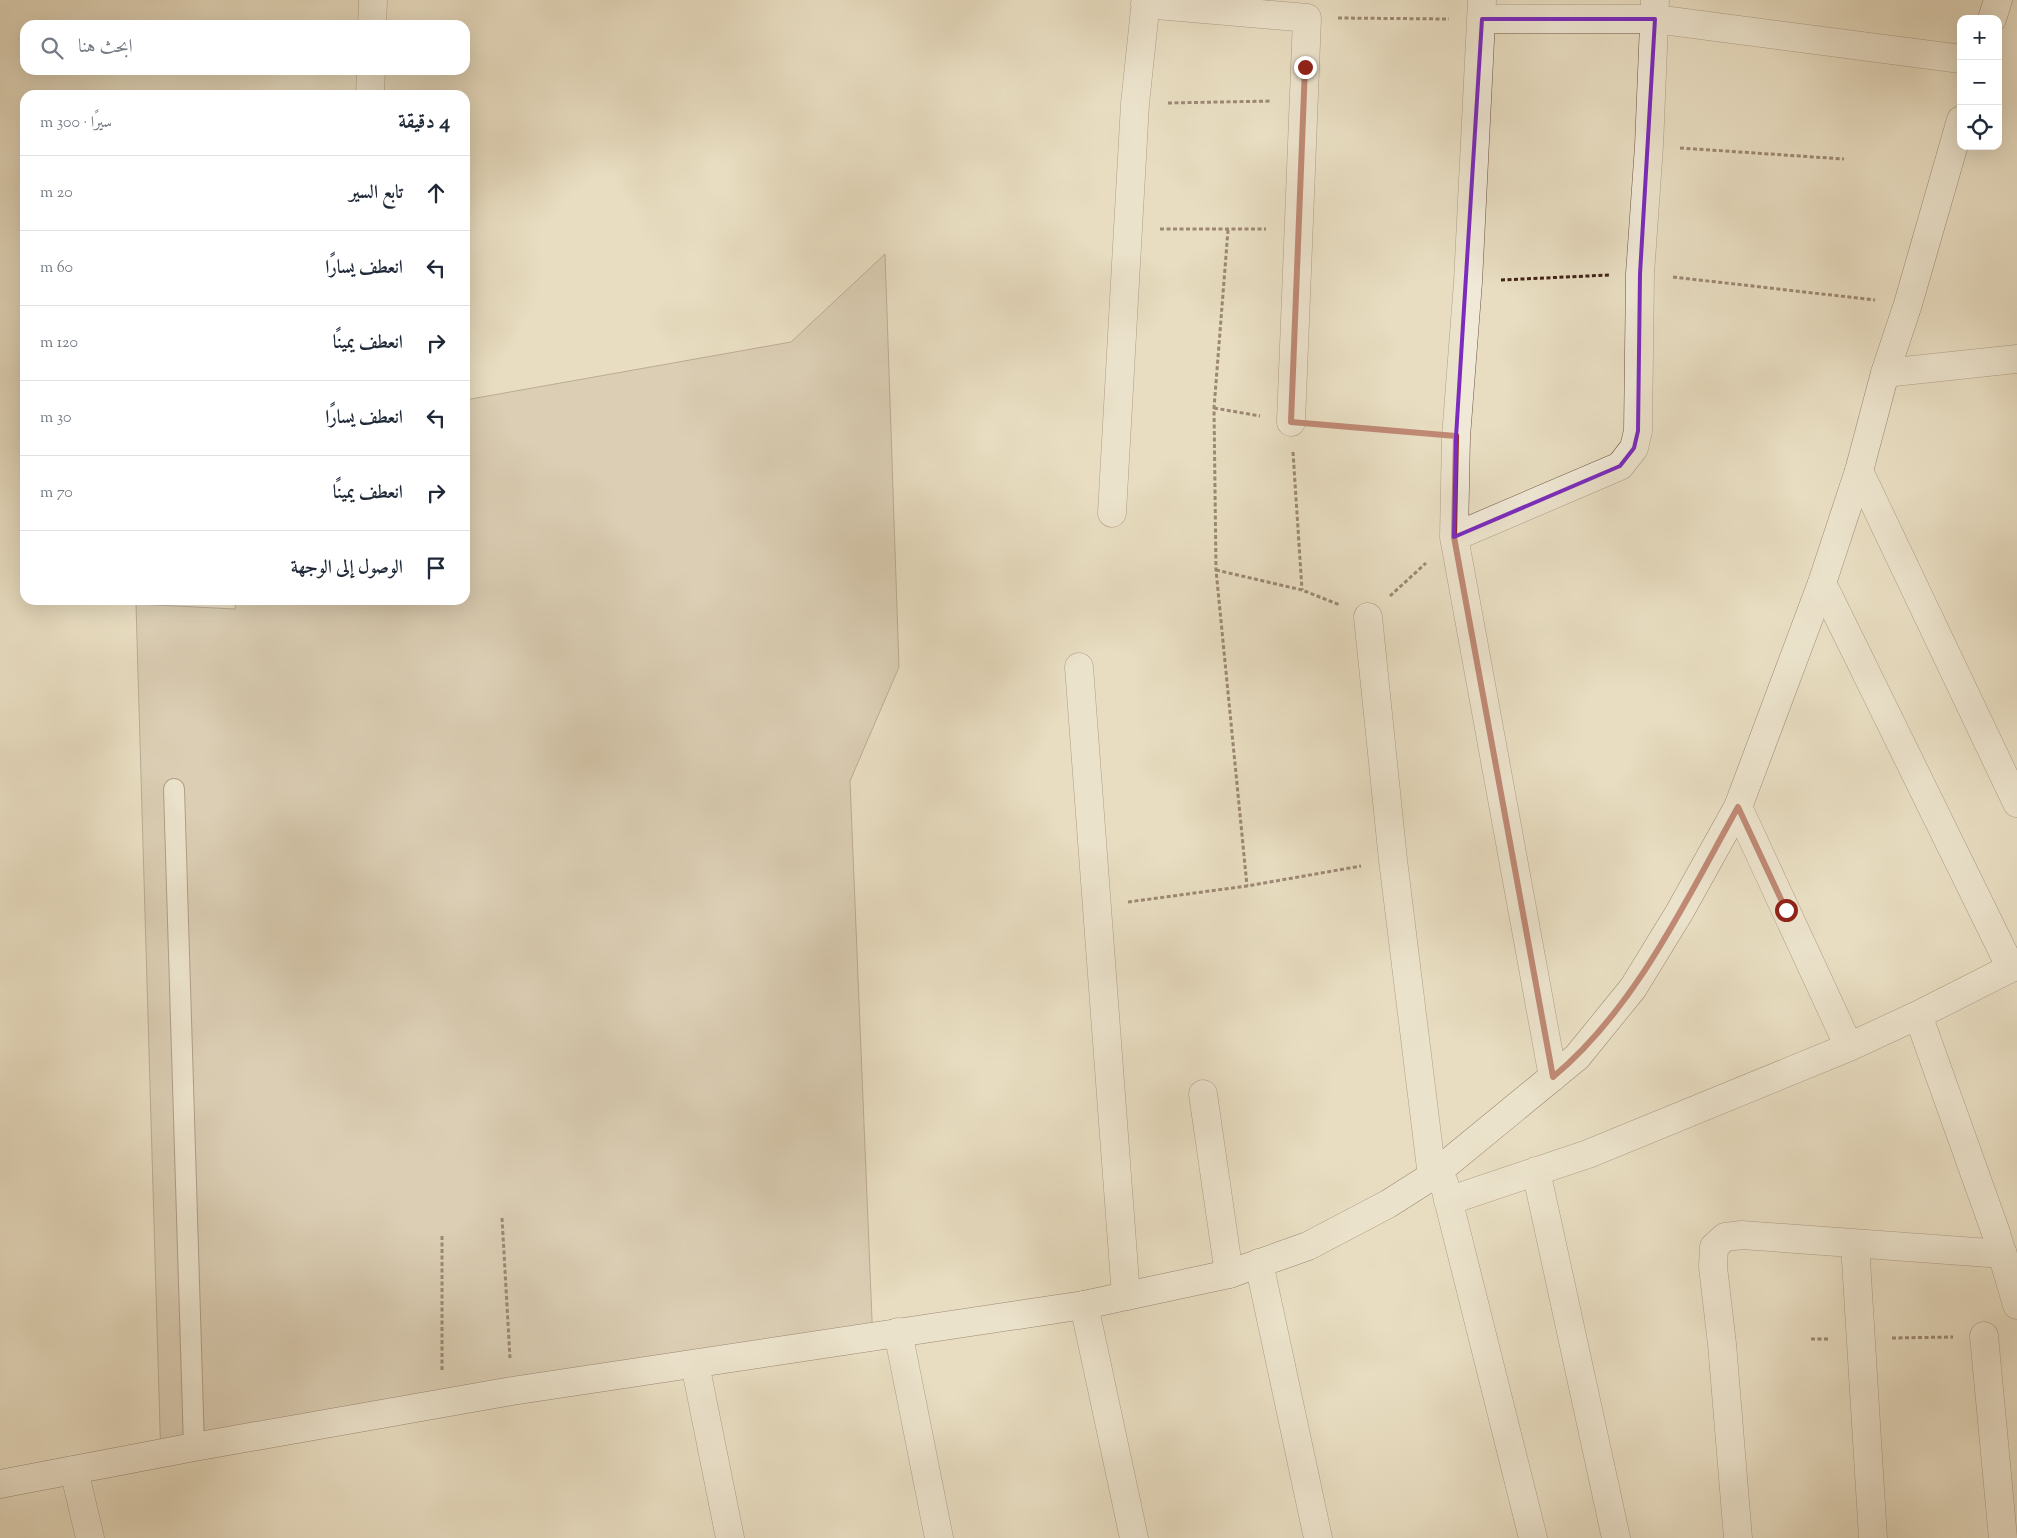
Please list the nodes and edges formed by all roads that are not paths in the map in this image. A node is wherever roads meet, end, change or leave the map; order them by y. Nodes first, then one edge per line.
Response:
1 (373, 0) edge
2 (1998, 0) edge
3 (1146, 2) edge
4 (1655, 9) edge
5 (1482, 10) edge
6 (1993, 15) edge
7 (372, 20) edge
8 (1957, 58) edge
9 (371, 75) edge
10 (370, 90) edge
11 (1957, 134) edge
12 (2017, 359) edge
13 (1885, 373) junction
14 (1291, 422) road end
15 (1859, 471) junction
16 (1112, 513) dead end
17 (1454, 537) junction
18 (1822, 583) junction
19 (1368, 617) road end
20 (1079, 667) dead end
21 (174, 789) dead end
22 (2017, 803) edge
23 (1738, 807) junction
24 (2014, 967) edge
25 (1918, 1015) junction
26 (1849, 1047) junction
27 (1553, 1077) junction
28 (1203, 1094) dead end
29 (1536, 1171) junction
30 (1436, 1173) junction
31 (1448, 1201) junction
32 (1854, 1244) junction
33 (2002, 1254) junction
34 (1259, 1263) junction
35 (1229, 1274) junction
36 (1126, 1296) junction
37 (1084, 1304) junction
38 (2017, 1305) edge
39 (898, 1332) junction
40 (1984, 1336) road end
41 (695, 1364) junction
42 (194, 1447) junction
43 (74, 1470) junction
44 (0, 1484) edge
45 (90, 1538) edge
46 (730, 1538) edge
47 (939, 1538) edge
48 (1134, 1538) edge
49 (1318, 1538) edge
50 (1533, 1538) edge
51 (1616, 1538) edge
52 (1738, 1538) edge
53 (1873, 1538) edge
54 (2002, 1538) edge

1 - 7 street
2 - 6 street
3 - 14 street
3 - 16 street
4 - 5 street
4 - 8 street
4 - 17 street
5 - 17 street
9 - 10 street
11 - 13 street
12 - 13 street
13 - 15 street
15 - 18 street
15 - 22 street
17 - 27 street
18 - 23 street
18 - 24 street
19 - 30 street
20 - 36 street
21 - 42 lane
23 - 26 street
23 - 27 street
24 - 25 street
25 - 26 street
25 - 33 street
26 - 29 street
27 - 30 street
28 - 35 street
29 - 31 street
29 - 51 street
30 - 31 street
30 - 34 street
31 - 50 street
32 - 33 street
32 - 52 street
32 - 53 street
33 - 38 street
34 - 35 street
34 - 49 street
35 - 36 street
36 - 37 street
37 - 39 street
37 - 48 street
39 - 41 street
39 - 47 street
40 - 54 street
41 - 42 street
41 - 46 street
42 - 43 street
43 - 44 street
43 - 45 street

